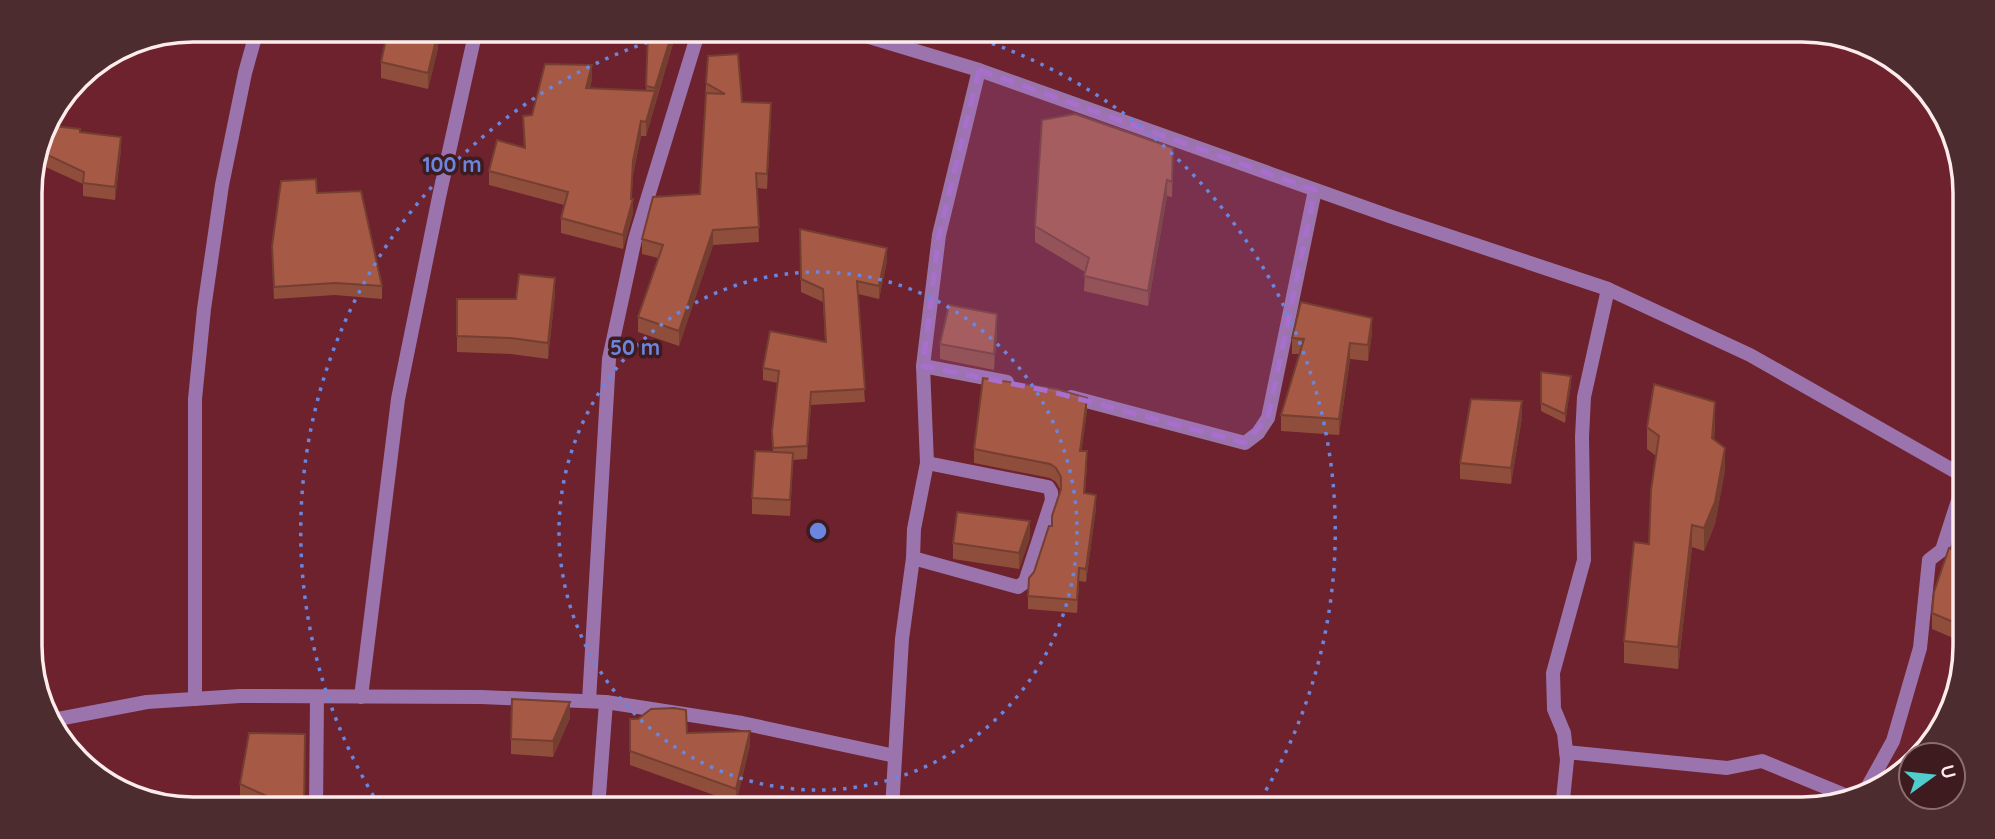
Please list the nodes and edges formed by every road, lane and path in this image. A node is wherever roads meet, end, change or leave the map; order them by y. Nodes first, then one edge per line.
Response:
1 (254, 42) edge
2 (473, 42) edge
3 (695, 42) edge
4 (886, 42) edge
5 (979, 70) junction
6 (1315, 190) junction
7 (1608, 289) junction
8 (923, 366) junction
9 (1024, 386) edge
10 (1062, 394) edge
11 (927, 463) junction
12 (1953, 471) edge
13 (1953, 516) edge
14 (913, 558) junction
15 (317, 696) junction
16 (360, 697) junction
17 (195, 699) junction
18 (589, 701) junction
19 (606, 702) junction
20 (61, 718) edge
21 (1566, 752) junction
22 (895, 756) junction
23 (1872, 779) edge
24 (1837, 792) edge
25 (316, 797) edge
26 (599, 797) edge
27 (893, 797) edge
28 (1563, 797) edge

1 - 17 street
2 - 16 street
3 - 18 street
4 - 5 street
5 - 6 street
5 - 8 street
6 - 7 street
6 - 10 street
7 - 12 street
7 - 21 street
8 - 9 street
8 - 11 street
11 - 14 street
11 - 14 street
13 - 23 street
14 - 22 street
15 - 16 street
15 - 17 street
15 - 25 street
16 - 18 street
17 - 20 street
18 - 19 street
19 - 22 street
19 - 26 street
21 - 24 street
21 - 28 street
22 - 27 street

